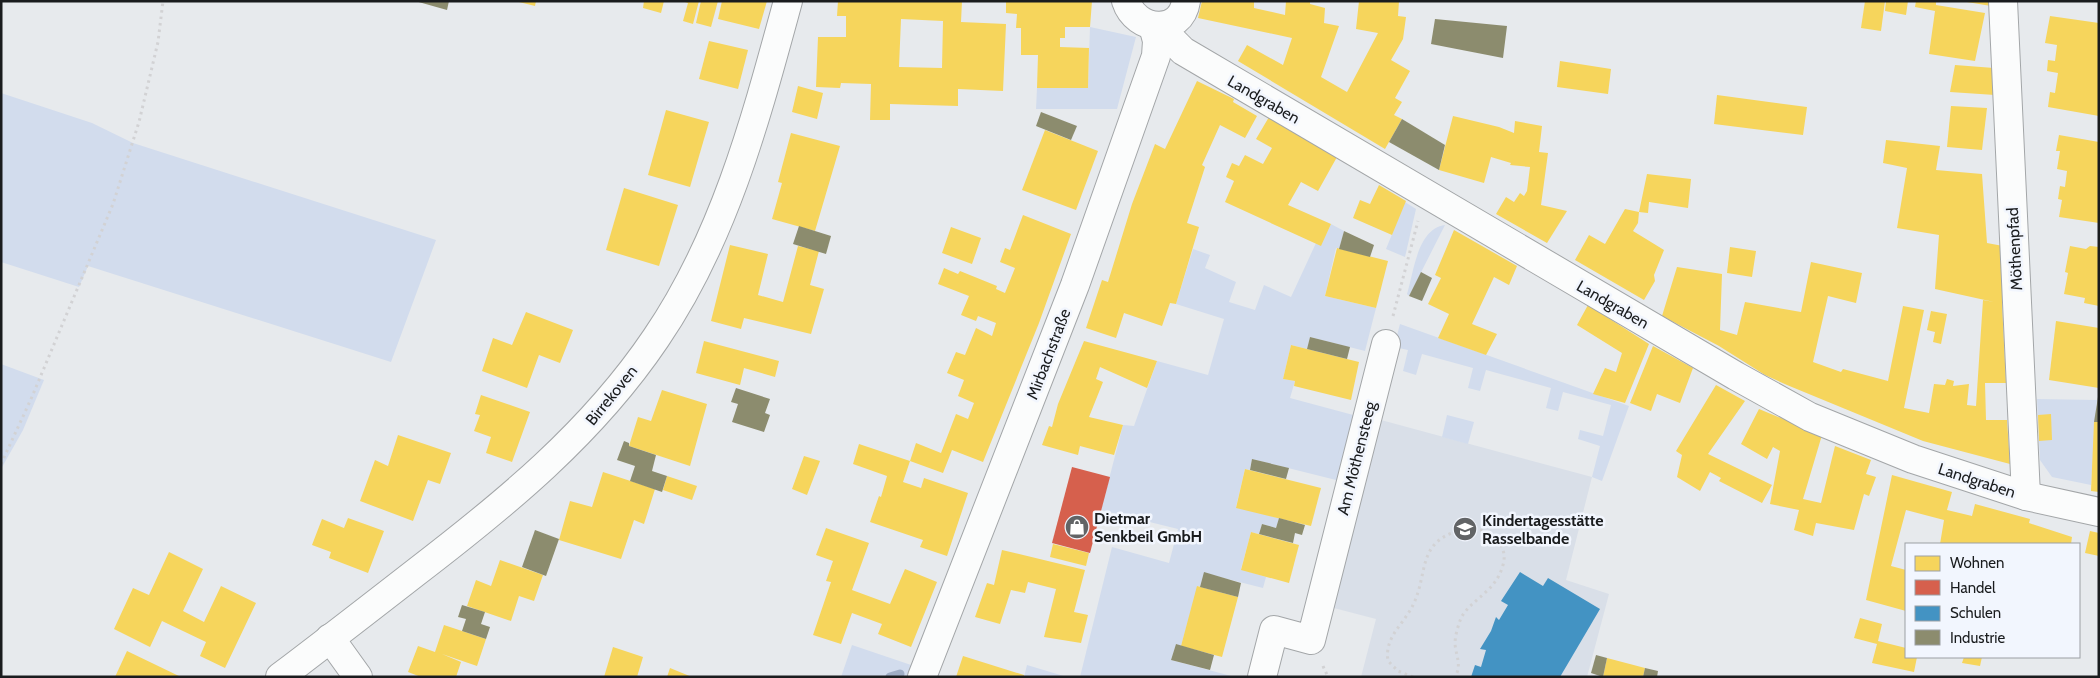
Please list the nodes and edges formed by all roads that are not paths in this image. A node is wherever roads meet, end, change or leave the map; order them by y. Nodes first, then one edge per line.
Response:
1 (788, 1) edge
2 (1126, 1) edge
3 (1186, 1) edge
4 (2003, 1) edge
5 (1158, 26) junction
6 (1386, 344) road end
7 (2026, 496) junction
8 (2099, 512) edge
9 (330, 638) junction
10 (280, 677) edge
11 (358, 677) edge
12 (922, 677) edge
13 (1262, 677) edge

1 - 9 street, Birrekoven
2 - 5 street
3 - 5 street
4 - 7 street, Möthenpfad
5 - 7 street, Landgraben
5 - 12 street, Mirbachstraße
6 - 13 street, Am Möthensteeg
7 - 8 street, Landgraben
9 - 10 street, Birrekoven
9 - 11 street

